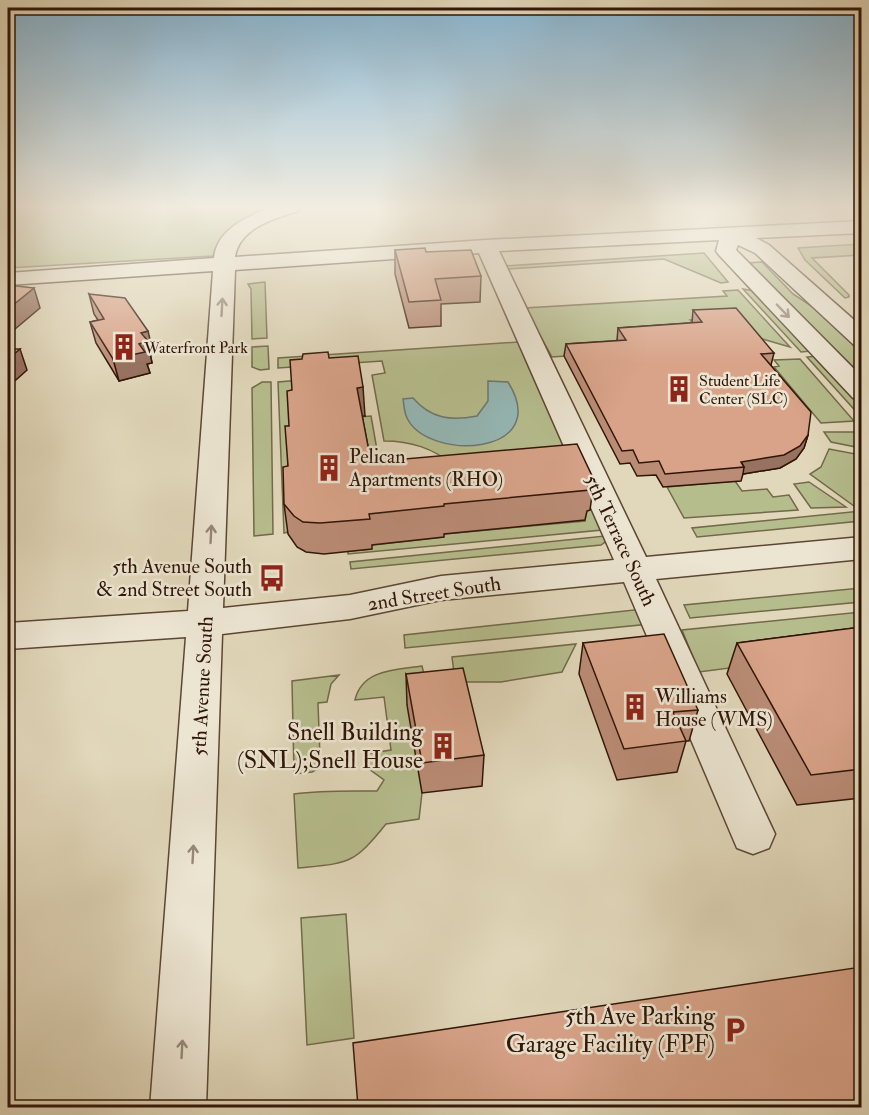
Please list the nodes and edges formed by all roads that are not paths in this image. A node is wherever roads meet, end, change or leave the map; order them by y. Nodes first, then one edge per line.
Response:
1 (226, 259) edge
2 (307, 259) edge
3 (492, 259) edge
4 (734, 259) edge
5 (773, 259) edge
6 (225, 265) junction
7 (8, 279) edge
8 (861, 340) edge
9 (861, 392) edge
10 (861, 548) edge
11 (634, 568) junction
12 (206, 623) junction
13 (8, 636) edge
14 (753, 834) dead end
15 (178, 1107) edge

1 - 6 street, 5th Avenue South
2 - 6 street
3 - 11 street, 5th Terrace South
4 -> 9 street
5 - 8 street
6 - 7 street
12 -> 6 street, 5th Avenue South
10 - 11 street, 2nd Street South
11 - 12 street, 2nd Street South
11 - 14 street, 5th Terrace South
12 - 13 street, 2nd Street South
15 -> 12 street, 5th Avenue South

